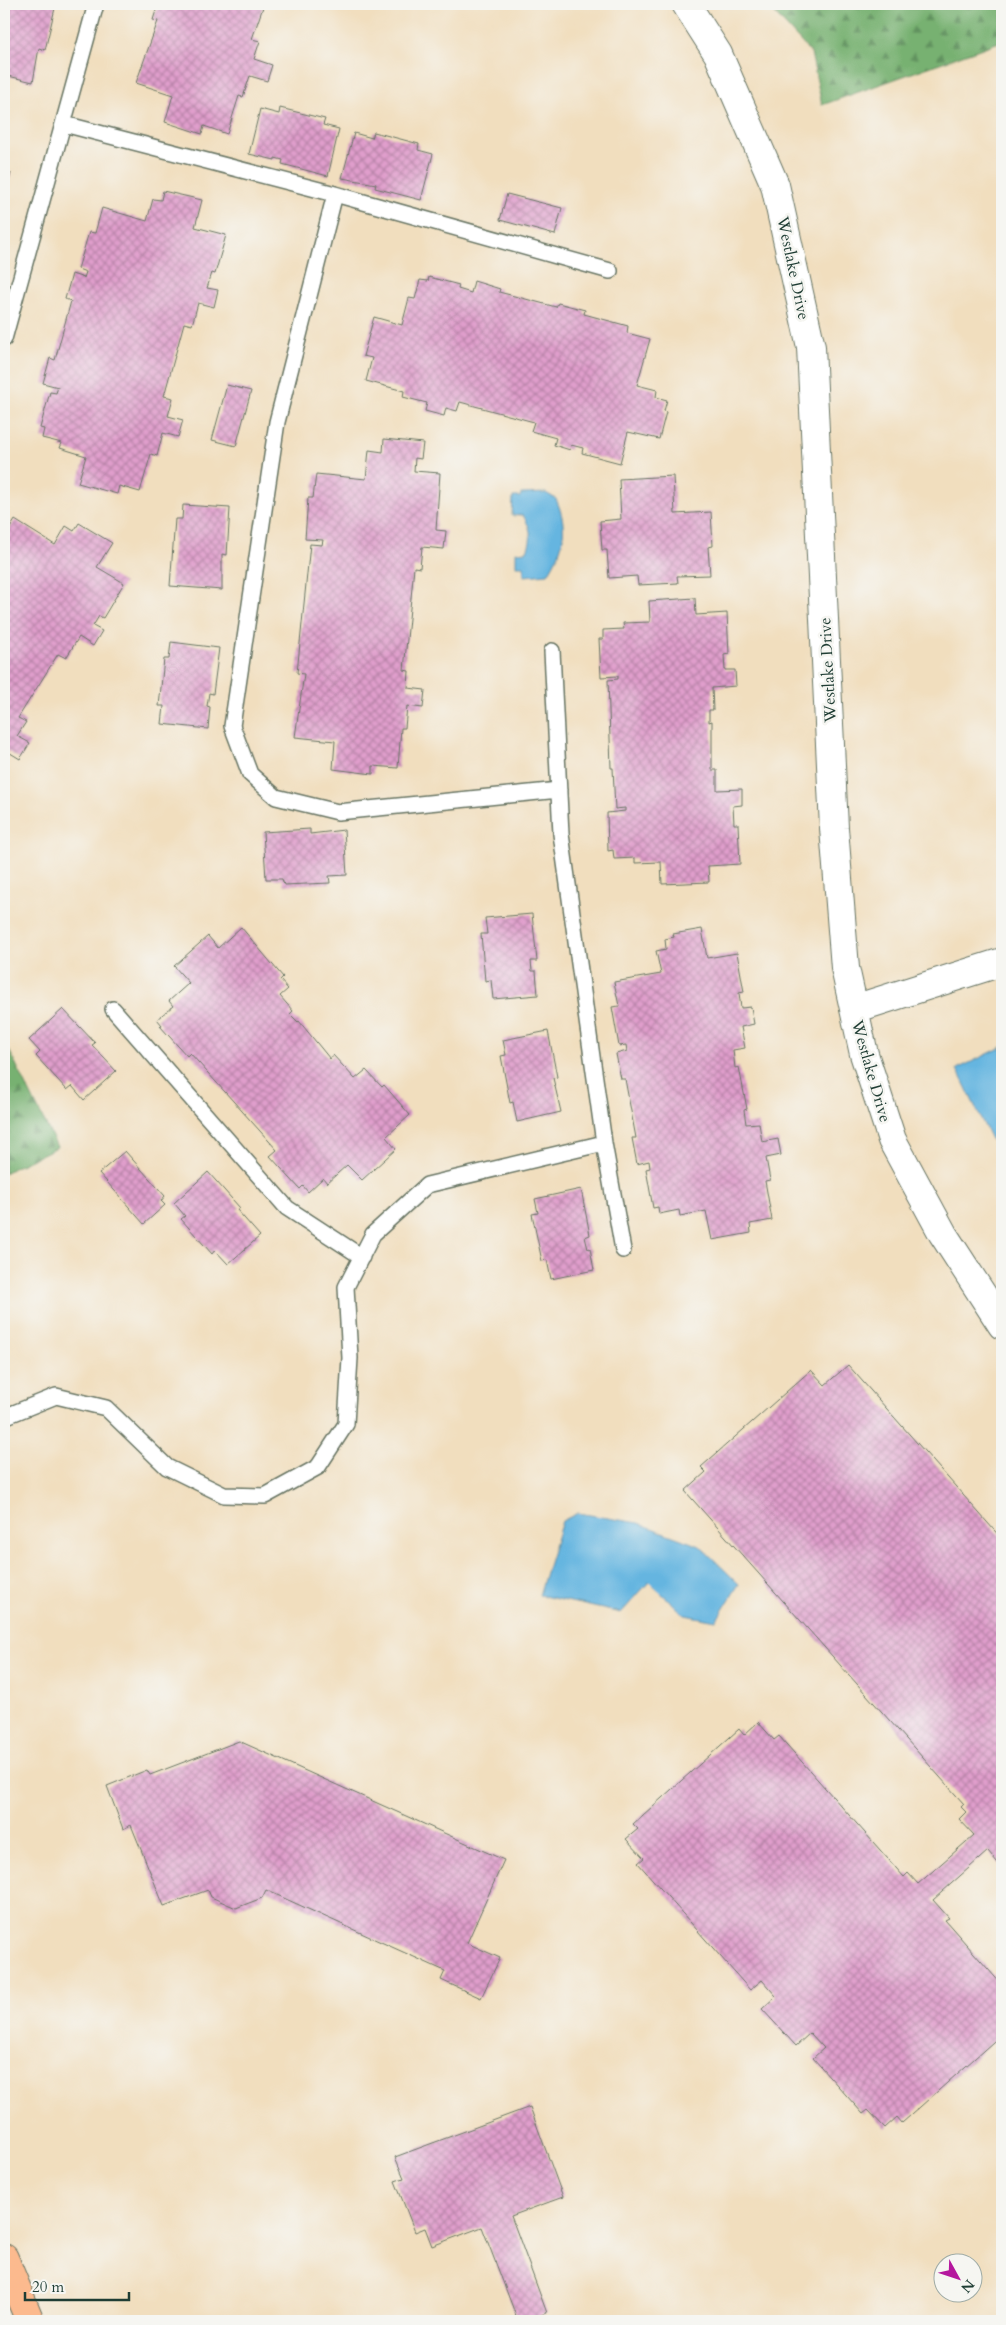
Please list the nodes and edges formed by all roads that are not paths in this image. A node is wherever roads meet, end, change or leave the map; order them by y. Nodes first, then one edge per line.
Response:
1 (96, 4) edge
2 (686, 4) edge
3 (64, 124) junction
4 (335, 194) junction
5 (610, 271) dead end
6 (4, 339) edge
7 (552, 651) dead end
8 (559, 790) junction
9 (1002, 962) edge
10 (113, 1009) dead end
11 (854, 1009) junction
12 (604, 1144) junction
13 (623, 1250) dead end
14 (362, 1257) junction
15 (1002, 1325) edge
16 (4, 1417) edge
17 (4, 2258) edge
18 (30, 2321) edge

1 - 3 lane
2 - 11 street, Westlake Drive
3 - 4 lane
3 - 6 lane
4 - 5 lane
4 - 8 lane
7 - 8 lane
8 - 12 lane
9 - 11 street
10 - 14 lane
11 - 15 street, Westlake Drive
12 - 13 lane
12 - 14 lane
14 - 16 lane
17 - 18 highway

